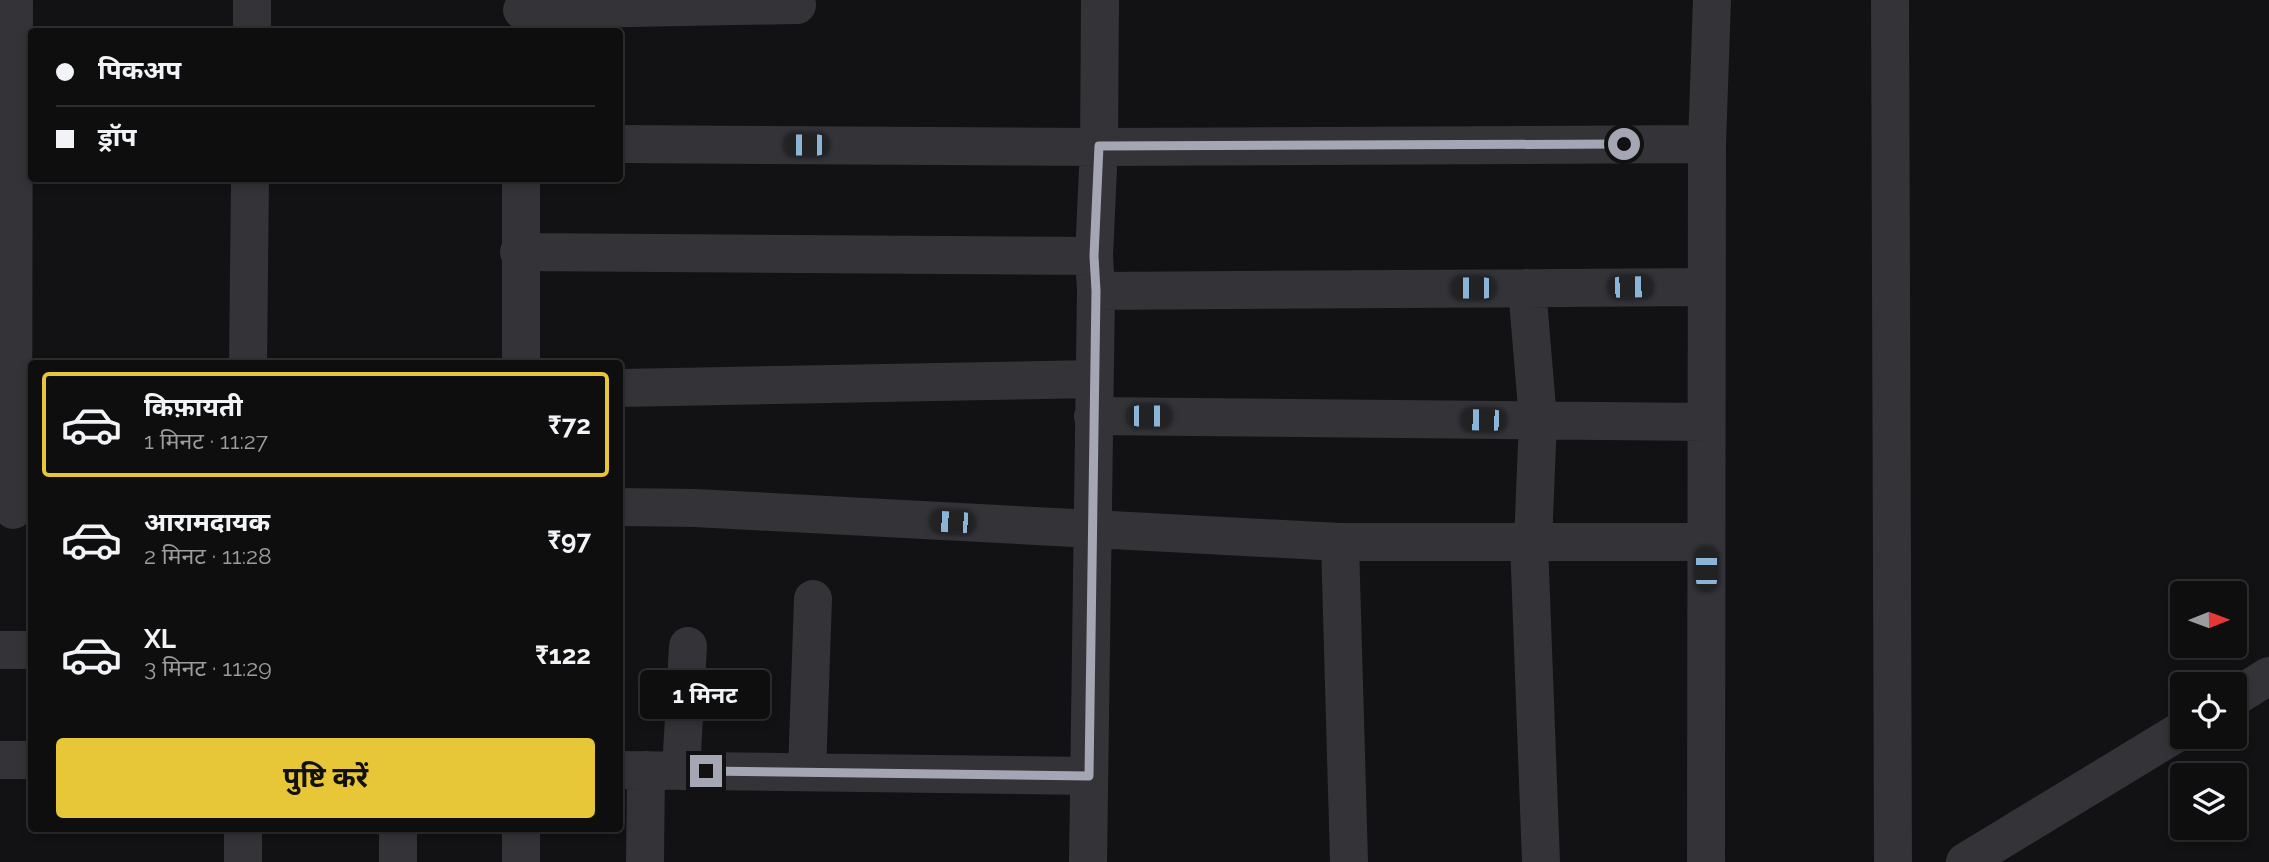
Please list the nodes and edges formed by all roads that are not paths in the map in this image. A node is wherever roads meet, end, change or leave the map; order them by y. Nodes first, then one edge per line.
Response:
1 (253, 0) edge
2 (1100, 0) edge
3 (1712, 0) edge
4 (1890, 0) edge
5 (797, 5) dead end
6 (9, 9) edge
7 (522, 14) edge
8 (252, 28) edge
9 (623, 144) edge
10 (1707, 144) junction
11 (7, 145) edge
12 (1099, 146) junction
13 (250, 182) edge
14 (521, 182) edge
15 (519, 252) junction
16 (1095, 273) junction
17 (1706, 287) junction
18 (1527, 288) junction
19 (248, 360) edge
20 (521, 360) edge
21 (623, 388) edge
22 (1094, 397) junction
23 (1538, 420) junction
24 (1706, 422) junction
25 (623, 507) edge
26 (15, 510) edge
27 (1092, 529) junction
28 (1340, 542) junction
29 (1531, 542) junction
30 (1706, 542) junction
31 (813, 599) dead end
32 (688, 646) dead end
33 (0, 650) edge
34 (28, 650) edge
35 (2269, 676) edge
36 (2247, 690) edge
37 (2170, 737) edge
38 (0, 760) edge
39 (28, 760) edge
40 (649, 770) edge
41 (807, 772) junction
42 (1089, 776) junction
43 (243, 832) edge
44 (398, 832) edge
45 (521, 832) edge
46 (243, 862) edge
47 (398, 862) edge
48 (521, 862) edge
49 (645, 862) edge
50 (1088, 862) edge
51 (1349, 862) edge
52 (1541, 862) edge
53 (1706, 862) edge
54 (1893, 862) edge
55 (1965, 862) edge

1 - 8 street
2 - 12 street
3 - 10 street
4 - 54 street
5 - 7 street
6 - 11 street
9 - 12 street
10 - 12 street
10 - 17 street
11 - 26 street
12 - 16 street
13 - 19 street
14 - 15 street
15 - 16 street
15 - 20 street
16 - 18 street
16 - 22 street
17 - 18 street
17 - 24 street
18 - 23 street
21 - 22 street
22 - 23 street
22 - 27 street
23 - 24 street
23 - 29 street
24 - 30 street
25 - 27 street
27 - 28 street
27 - 42 street
28 - 29 street
28 - 51 street
29 - 30 street
29 - 52 street
30 - 53 street
31 - 41 street
32 - 40 street
33 - 34 street
35 - 36 street
37 - 55 street
38 - 39 street
40 - 41 street
40 - 49 street
41 - 42 street
42 - 50 street
43 - 46 street
44 - 47 street
45 - 48 street

